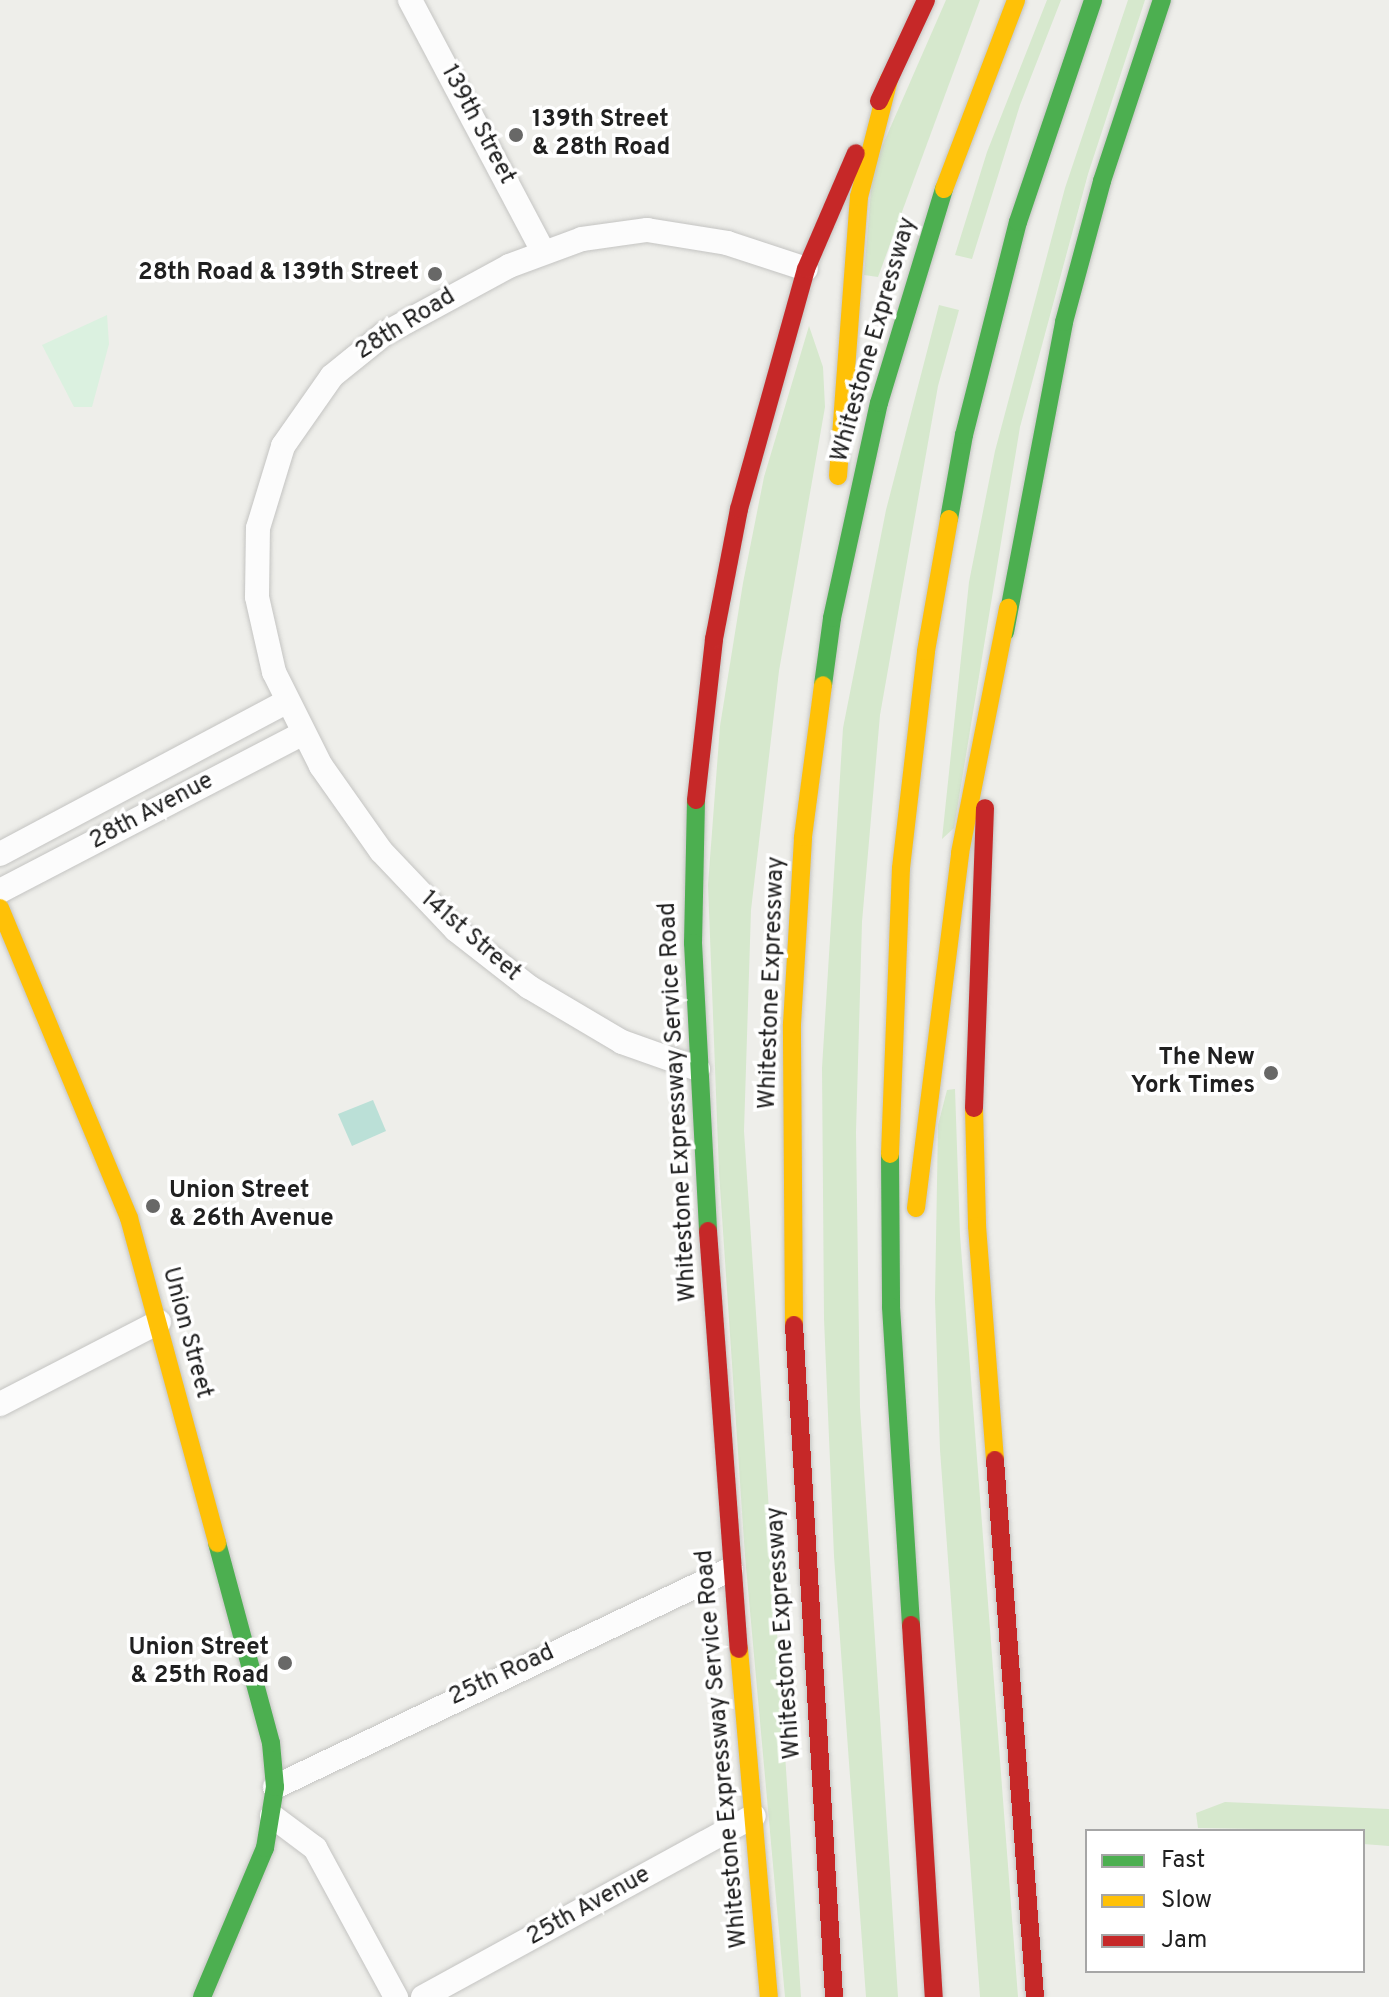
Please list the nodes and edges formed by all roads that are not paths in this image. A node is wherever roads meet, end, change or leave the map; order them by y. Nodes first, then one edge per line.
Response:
1 (410, 0) edge
2 (926, 0) edge
3 (1016, 0) edge
4 (1093, 0) edge
5 (1162, 0) edge
6 (889, 79) junction
7 (543, 251) junction
8 (806, 269) junction
9 (1008, 608) junction
10 (286, 702) junction
11 (815, 729) junction
12 (303, 733) junction
13 (0, 854) edge
14 (0, 891) edge
15 (0, 908) edge
16 (698, 1069) junction
17 (915, 1234) dead end
18 (911, 1311) dead end
19 (159, 1322) junction
20 (0, 1404) edge
21 (902, 1526) junction
22 (731, 1569) junction
23 (275, 1787) junction
24 (272, 1816) junction
25 (754, 1816) junction
26 (202, 1997) edge
27 (396, 1997) edge
28 (423, 1997) edge
29 (769, 1997) edge
30 (834, 1997) edge
31 (934, 1997) edge
32 (1035, 1997) edge

1 - 7 street, 139th Street
2 - 6 main road, Whitestone Expressway Service Road
3 - 11 main road, Whitestone Expressway
4 - 21 main road
5 - 9 main road
6 - 8 main road, Whitestone Expressway Service Road
6 - 11 main road
7 - 8 street, 28th Road
7 - 10 street, 28th Road
8 - 16 main road, Whitestone Expressway Service Road
9 - 17 main road
9 - 32 main road
10 - 12 street, 28th Road
10 - 13 street, 28th Avenue
11 - 30 main road, Whitestone Expressway
12 - 14 street, 28th Avenue
12 - 16 street, 141st Street
15 - 19 main road, Union Street
16 - 22 main road, Whitestone Expressway Service Road
18 - 21 main road
19 - 20 street
19 - 23 main road, Union Street
21 - 31 main road
22 - 23 street, 25th Road
22 - 25 main road, Whitestone Expressway Service Road
23 - 24 main road, Union Street
24 - 26 main road, Union Street
24 - 27 street
25 - 28 street, 25th Avenue
25 - 29 main road, Whitestone Expressway Service Road

